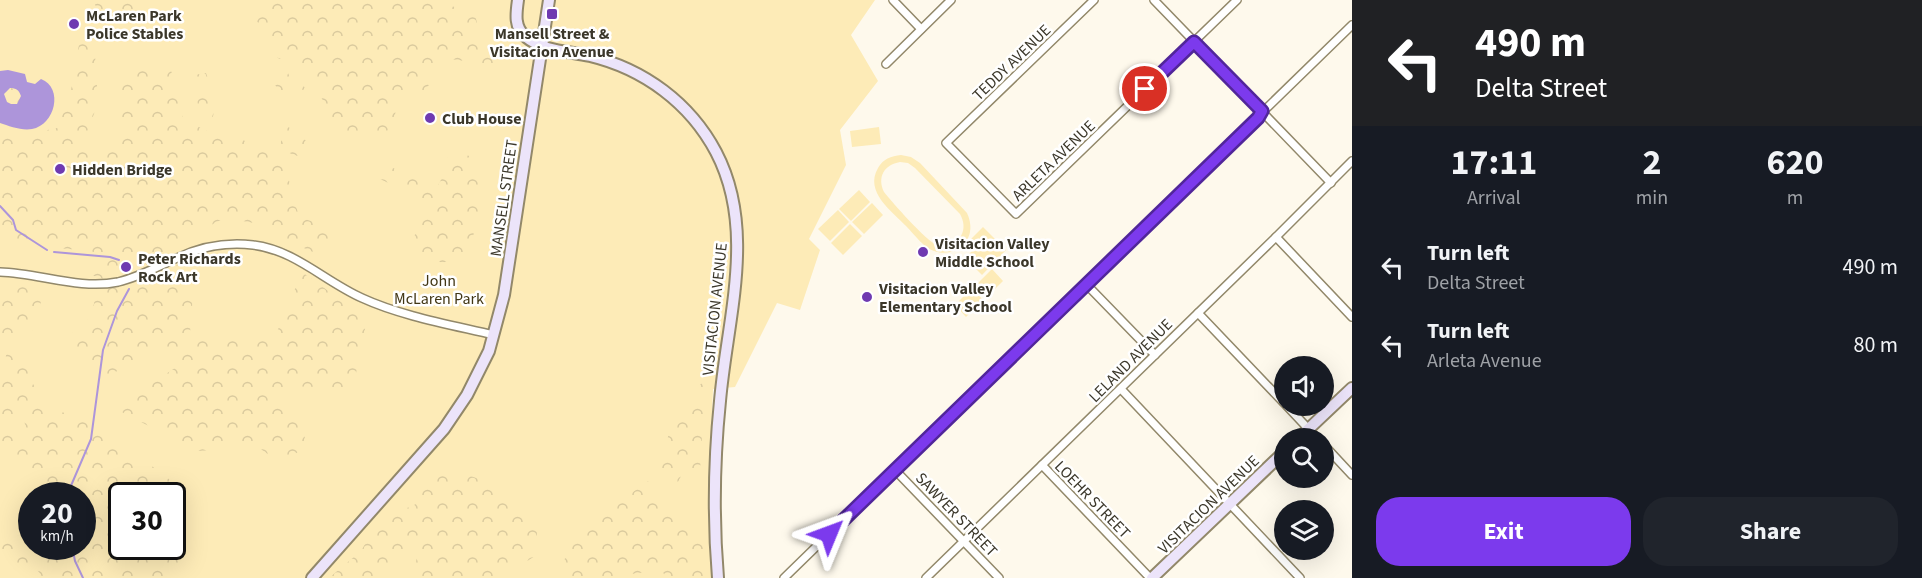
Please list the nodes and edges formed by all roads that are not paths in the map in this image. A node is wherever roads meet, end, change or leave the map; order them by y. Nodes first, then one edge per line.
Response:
1 (518, 0) edge
2 (549, 0) edge
3 (893, 0) edge
4 (951, 0) edge
5 (1094, 0) edge
6 (1154, 0) edge
7 (1237, 0) edge
8 (1352, 25) edge
9 (921, 29) junction
10 (1194, 42) junction
11 (541, 47) junction
12 (885, 64) dead end
13 (1262, 111) junction
14 (1352, 160) edge
15 (1331, 183) junction
16 (1016, 214) joint
17 (1276, 237) junction
18 (0, 272) edge
19 (1086, 284) junction
20 (1198, 313) junction
21 (1352, 317) edge
22 (494, 335) junction
23 (1155, 355) junction
24 (1352, 388) edge
25 (1121, 389) junction
26 (1274, 392) edge
27 (1296, 416) edge
28 (1307, 428) edge
29 (1309, 428) edge
30 (1334, 456) edge
31 (1274, 462) edge
32 (1042, 465) junction
33 (895, 470) junction
34 (1352, 475) edge
35 (1230, 505) junction
36 (964, 541) junction
37 (312, 578) edge
38 (718, 578) edge
39 (784, 578) edge
40 (926, 578) edge
41 (999, 578) edge
42 (1151, 578) edge
43 (1300, 578) edge

1 - 11 street
2 - 11 street, MANSELL STREET
3 - 9 street
4 - 9 street
5 - 16 street, TEDDY AVENUE
6 - 10 street
7 - 10 street, ARLETA AVENUE
8 - 13 street
9 - 12 street
10 - 13 street
10 - 16 street, ARLETA AVENUE
11 - 22 street, MANSELL STREET
11 - 38 street, VISITACION AVENUE
13 - 15 street
13 - 19 street
14 - 15 street, LELAND AVENUE
15 - 17 street, LELAND AVENUE
17 - 20 street, LELAND AVENUE
17 - 21 street
18 - 22 street
19 - 23 street
19 - 33 street
20 - 23 street, LELAND AVENUE
20 - 26 street
22 - 37 street, MANSELL STREET
23 - 25 street, LELAND AVENUE
24 - 29 street
25 - 32 street, LELAND AVENUE
25 - 35 street
27 - 28 street
30 - 34 street
31 - 35 street, VISITACION AVENUE
32 - 36 street, LELAND AVENUE
32 - 42 street, LOEHR STREET
33 - 36 street, SAWYER STREET
33 - 39 street
35 - 42 street, VISITACION AVENUE
35 - 43 street
36 - 40 street, LELAND AVENUE
36 - 41 street, SAWYER STREET

